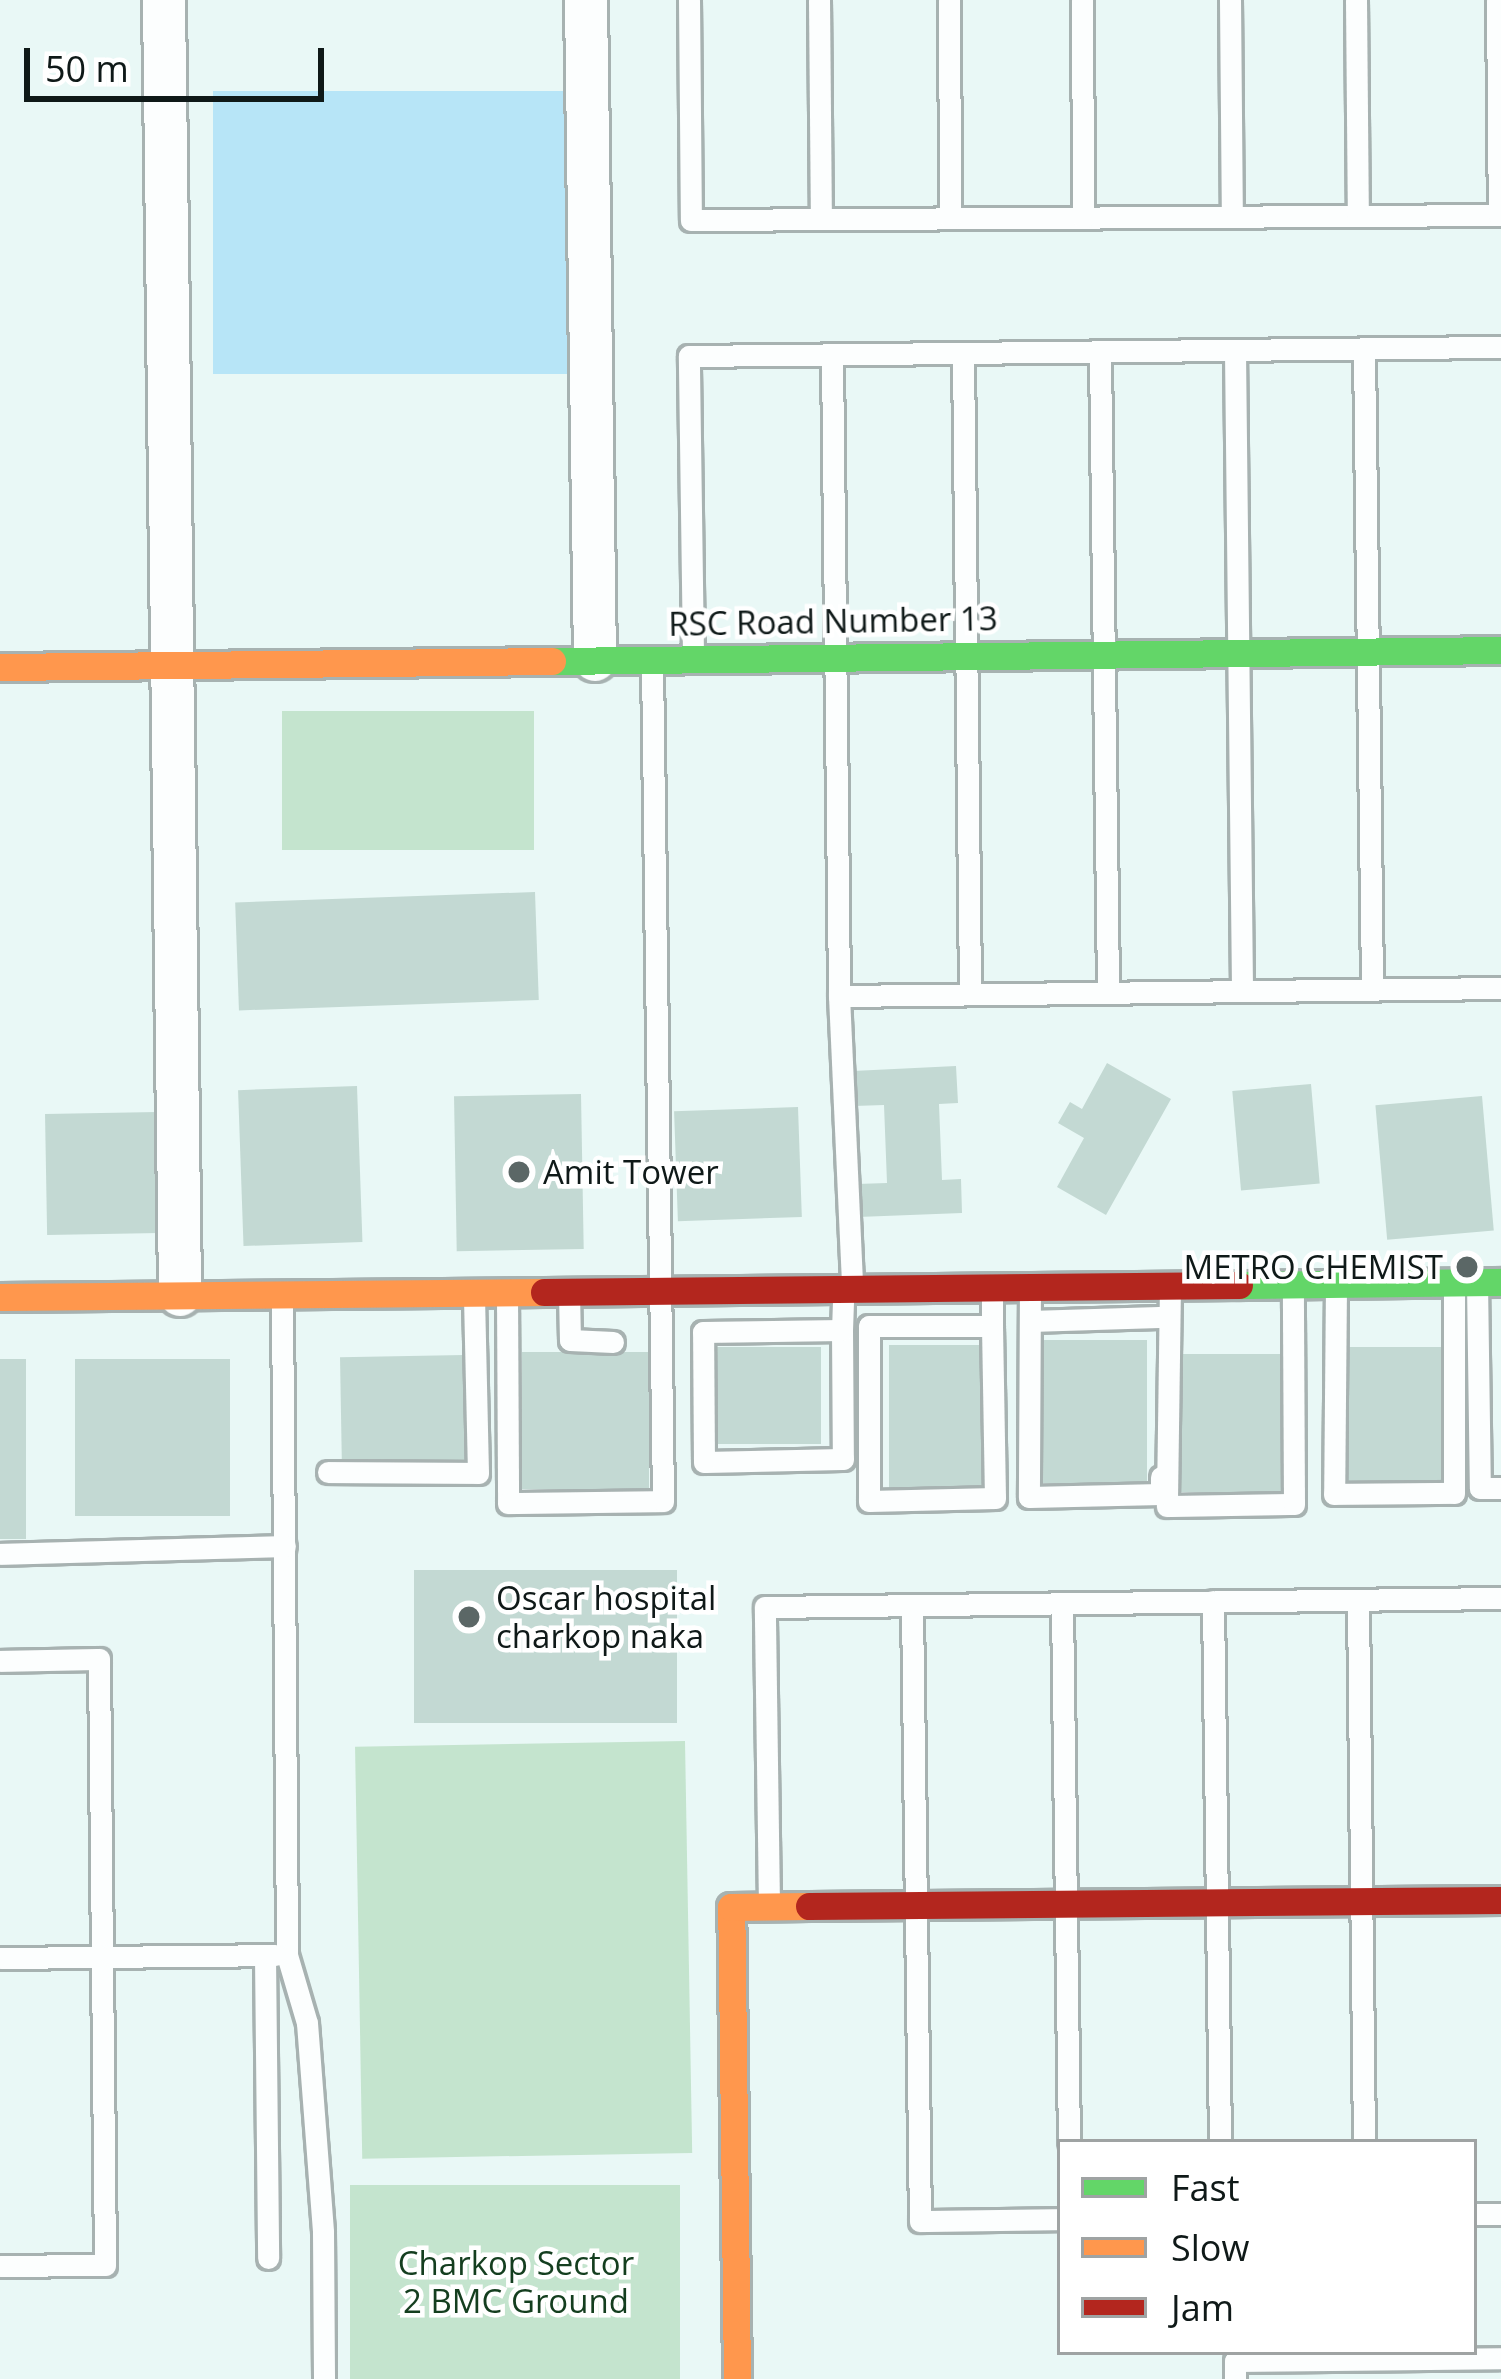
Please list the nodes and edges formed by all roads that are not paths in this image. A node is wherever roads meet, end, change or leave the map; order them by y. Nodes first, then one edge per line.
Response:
1 (164, 0) edge
2 (586, 0) edge
3 (689, 0) edge
4 (819, 0) edge
5 (949, 0) edge
6 (1082, 0) edge
7 (1231, 0) edge
8 (1356, 0) edge
9 (1497, 0) edge
10 (1500, 215) edge
11 (1232, 216) junction
12 (1358, 216) junction
13 (950, 218) junction
14 (1083, 218) junction
15 (820, 219) junction
16 (1501, 347) edge
17 (1364, 349) junction
18 (1234, 350) junction
19 (1100, 352) junction
20 (963, 353) junction
21 (832, 355) junction
22 (1501, 650) edge
23 (1368, 652) junction
24 (1238, 653) junction
25 (1104, 654) junction
26 (967, 656) junction
27 (836, 658) junction
28 (693, 659) junction
29 (595, 660) junction
30 (652, 660) junction
31 (172, 665) junction
32 (0, 668) edge
33 (1501, 988) edge
34 (1372, 989) junction
35 (1242, 991) junction
36 (1108, 992) junction
37 (970, 994) junction
38 (839, 996) junction
39 (1477, 1282) edge
40 (1293, 1283) junction
41 (1336, 1283) junction
42 (1164, 1285) junction
43 (992, 1286) junction
44 (1030, 1286) junction
45 (847, 1287) junction
46 (659, 1289) junction
47 (507, 1291) junction
48 (569, 1291) junction
49 (474, 1292) junction
50 (282, 1294) junction
51 (180, 1295) junction
52 (0, 1298) edge
53 (1159, 1317) junction
54 (1030, 1321) junction
55 (992, 1326) junction
56 (842, 1330) junction
57 (613, 1342) dead end
58 (328, 1472) dead end
59 (1501, 1488) edge
60 (285, 1546) junction
61 (0, 1554) edge
62 (1501, 1598) edge
63 (1358, 1600) junction
64 (1214, 1601) junction
65 (1062, 1603) junction
66 (912, 1605) junction
67 (0, 1660) edge
68 (1501, 1900) edge
69 (1361, 1901) junction
70 (1217, 1903) junction
71 (1066, 1904) junction
72 (916, 1905) junction
73 (769, 1906) junction
74 (276, 1955) junction
75 (102, 1957) junction
76 (0, 1958) edge
77 (1069, 2139) edge
78 (1220, 2139) edge
79 (1364, 2139) edge
80 (1057, 2219) edge
81 (268, 2258) dead end
82 (0, 2266) edge
83 (1501, 2358) edge
84 (1378, 2369) edge
85 (323, 2379) edge
86 (737, 2379) edge
87 (1235, 2379) edge

1 - 31 street
2 - 29 street
3 - 15 lane
4 - 15 lane
5 - 13 lane
6 - 14 lane
7 - 11 lane
8 - 12 lane
9 - 10 lane
10 - 12 lane
11 - 12 lane
11 - 14 lane
13 - 14 lane
13 - 15 lane
16 - 17 lane
17 - 18 lane
17 - 23 lane
18 - 19 lane
18 - 24 lane
19 - 20 lane
19 - 25 lane
20 - 21 lane
20 - 26 lane
21 - 27 lane
21 - 28 lane
22 - 23 street, RSC Road Number 13
23 - 24 street, RSC Road Number 13
23 - 34 lane
24 - 25 street, RSC Road Number 13
24 - 35 lane
25 - 26 street, RSC Road Number 13
25 - 36 lane
26 - 27 street, RSC Road Number 13
26 - 37 lane
27 - 28 street, RSC Road Number 13
27 - 38 lane
28 - 30 street, RSC Road Number 13
29 - 30 street
29 - 31 street
30 - 46 lane, RSC Road Number 13
31 - 32 street
31 - 51 street
33 - 34 lane
34 - 35 lane
35 - 36 lane
36 - 37 lane
37 - 38 lane
38 - 45 lane
39 - 41 street
39 - 41 lane
39 - 59 lane
40 - 41 street
40 - 42 street
40 - 42 lane
42 - 44 street
42 - 53 lane
43 - 44 street
43 - 45 street
43 - 55 lane
44 - 54 lane
45 - 46 street
45 - 56 lane
46 - 47 lane, RSC Road Number 13
46 - 48 street
47 - 48 street
47 - 49 street
48 - 57 lane
49 - 50 street
49 - 58 lane
50 - 51 street
50 - 60 lane
51 - 52 street
53 - 54 lane
53 - 54 lane
55 - 55 lane
56 - 56 lane
60 - 61 lane
60 - 74 lane
62 - 63 lane
63 - 64 lane
63 - 69 lane
64 - 65 lane
64 - 70 lane
65 - 66 lane
65 - 71 lane
66 - 72 lane
66 - 73 lane
67 - 75 lane
68 - 69 street
69 - 70 street
69 - 79 lane
70 - 71 street
70 - 78 lane
71 - 72 street
71 - 77 lane
72 - 73 street
72 - 80 lane
73 - 86 street
74 - 75 lane
74 - 81 lane
74 - 85 lane
75 - 76 lane
75 - 82 lane
83 - 84 lane
84 - 87 lane

